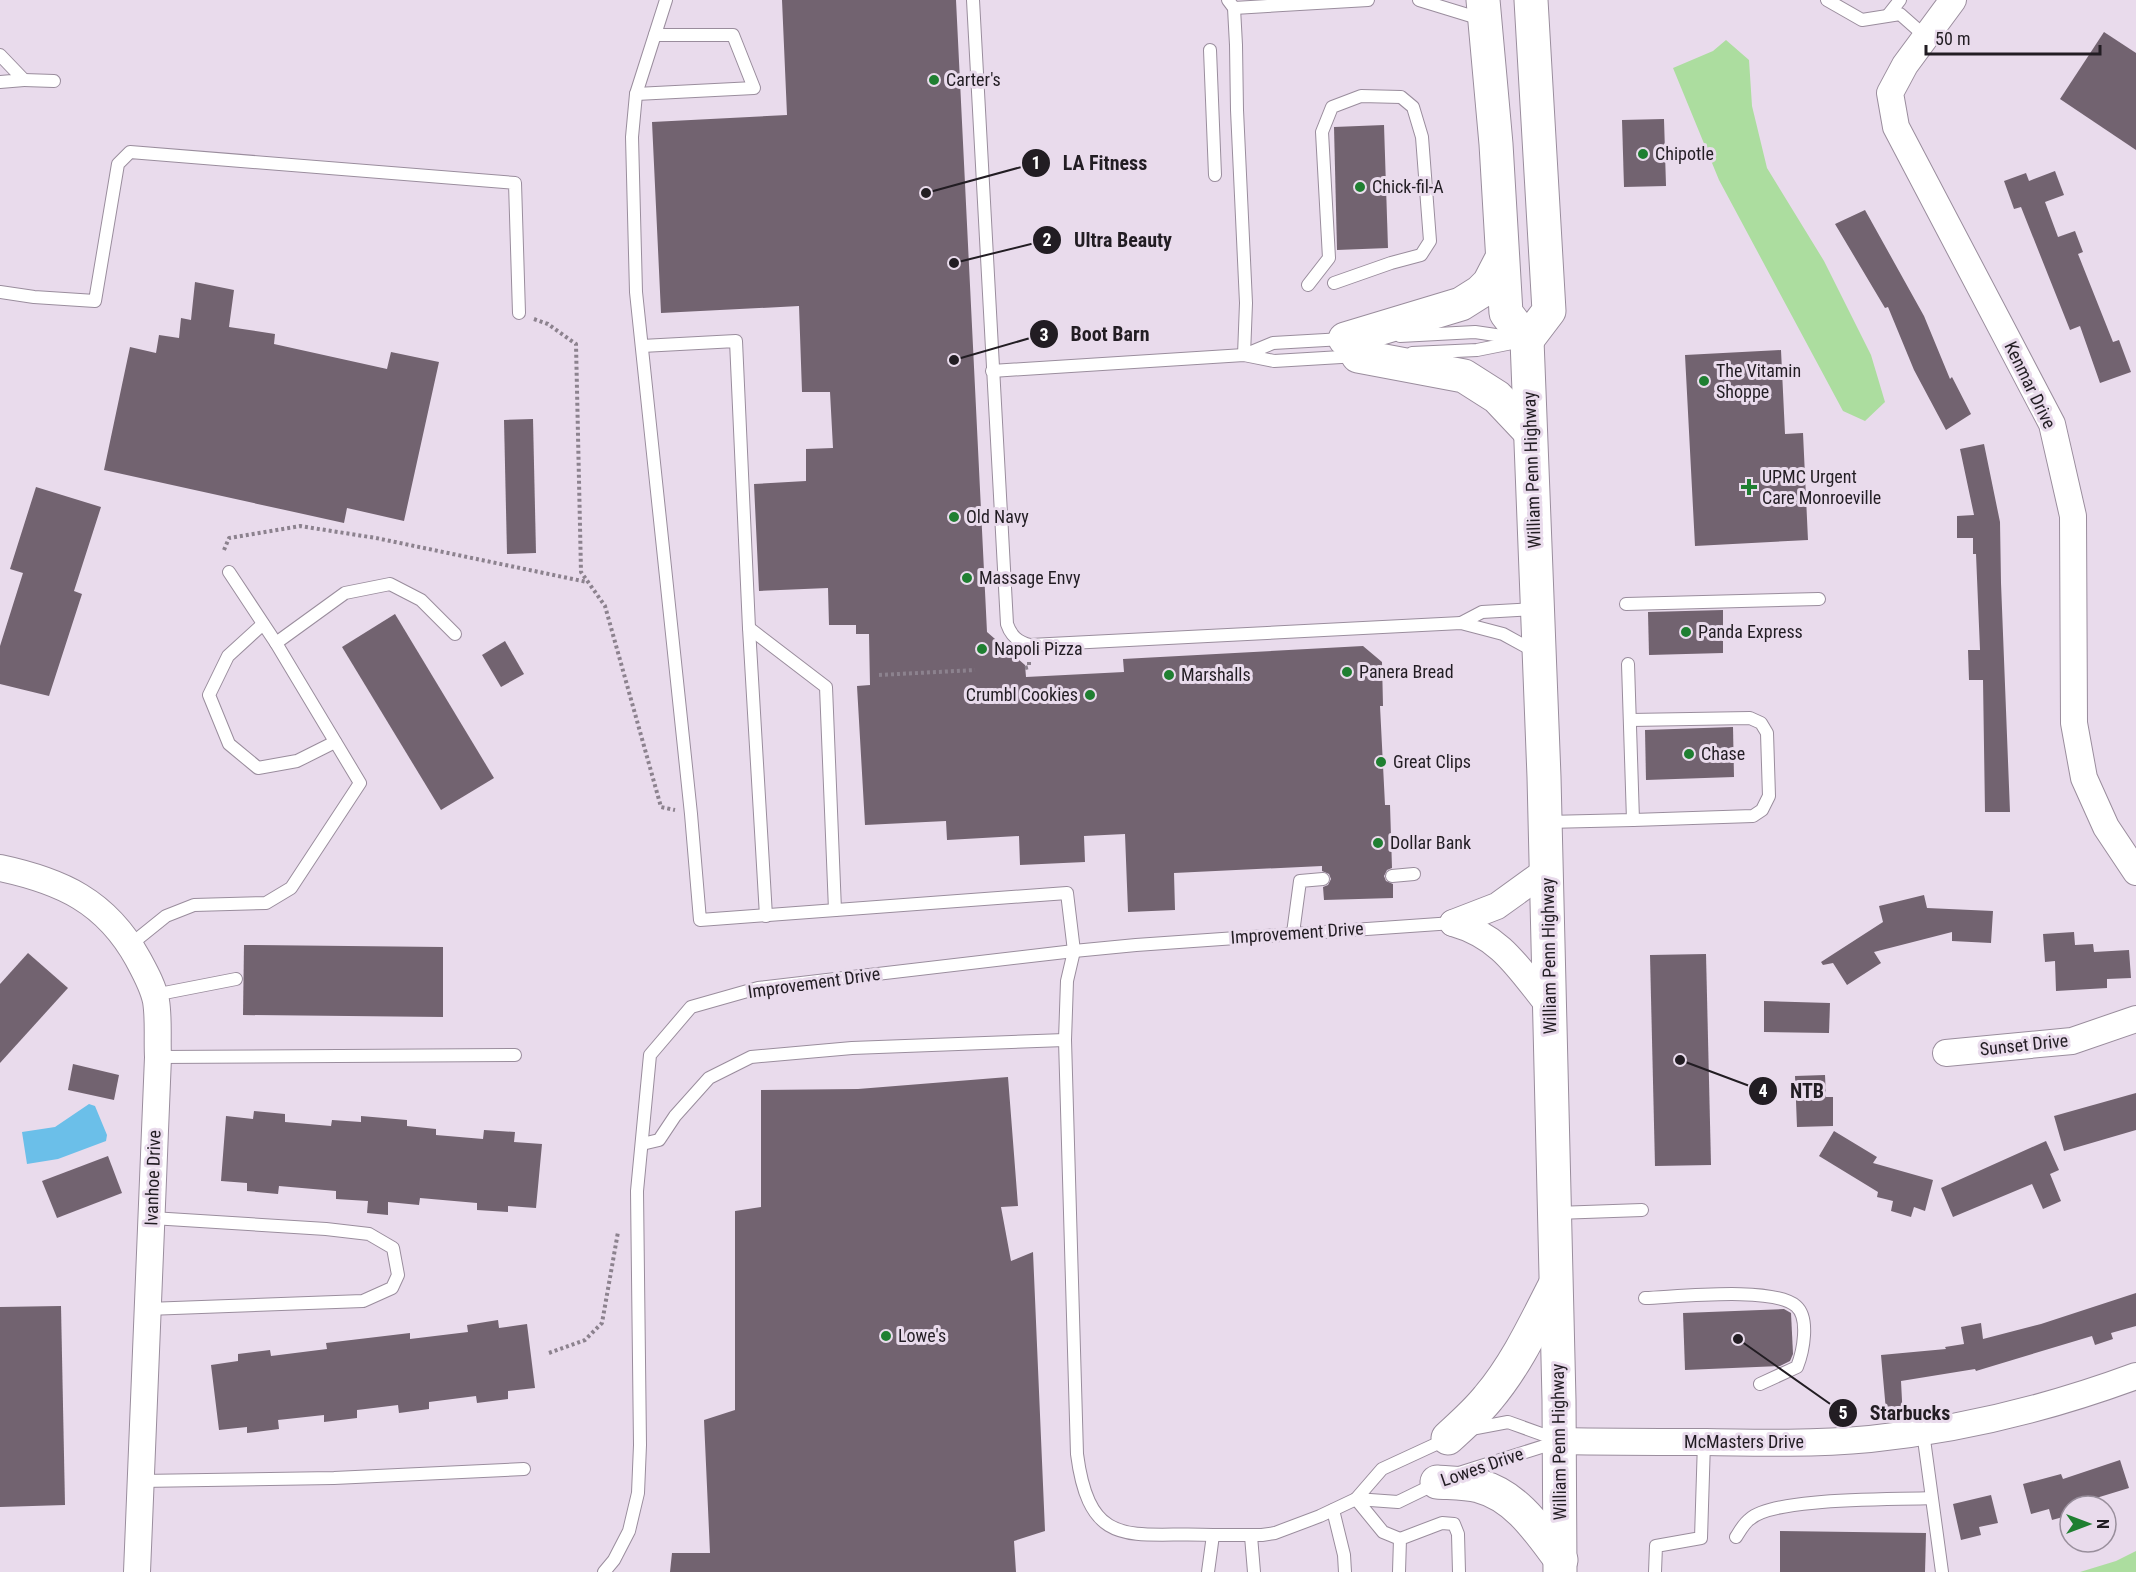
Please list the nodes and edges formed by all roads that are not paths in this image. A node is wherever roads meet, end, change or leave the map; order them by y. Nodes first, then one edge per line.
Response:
1 (666, 0) edge
2 (973, 0) edge
3 (1368, 0) edge
4 (1419, 0) edge
5 (1531, 0) edge
6 (1827, 0) edge
7 (1900, 0) edge
8 (1953, 0) edge
9 (1231, 4) edge
10 (1484, 10) edge
11 (1889, 15) junction
12 (655, 35) junction
13 (1926, 37) junction
14 (1210, 50) dead end
15 (0, 55) edge
16 (24, 81) junction
17 (54, 81) dead end
18 (0, 82) edge
19 (636, 94) junction
20 (1215, 175) dead end
21 (1503, 258) junction
22 (1334, 283) dead end
23 (1308, 285) dead end
24 (0, 292) edge
25 (519, 314) road end
26 (1527, 340) junction
27 (642, 346) junction
28 (1351, 348) junction
29 (1244, 355) junction
30 (992, 371) junction
31 (1530, 432) junction
32 (229, 572) dead end
33 (1819, 599) dead end
34 (1626, 604) dead end
35 (1538, 609) junction
36 (1461, 623) junction
37 (263, 624) junction
38 (749, 628) junction
39 (455, 634) dead end
40 (276, 643) junction
41 (1540, 654) junction
42 (1628, 664) dead end
43 (1630, 720) junction
44 (335, 742) junction
45 (1633, 820) junction
46 (1545, 822) junction
47 (0, 868) edge
48 (1547, 870) junction
49 (2136, 872) edge
50 (1414, 874) dead end
51 (1392, 876) dead end
52 (1323, 879) dead end
53 (835, 910) junction
54 (766, 916) junction
55 (1453, 923) junction
56 (1293, 933) junction
57 (130, 945) junction
58 (1074, 951) junction
59 (236, 979) dead end
60 (154, 995) junction
61 (1550, 1007) junction
62 (2136, 1019) edge
63 (1065, 1040) junction
64 (1946, 1053) dead end
65 (515, 1055) dead end
66 (158, 1057) junction
67 (642, 1144) junction
68 (1642, 1210) dead end
69 (1555, 1213) junction
70 (152, 1218) junction
71 (1556, 1284) junction
72 (1645, 1298) dead end
73 (147, 1310) junction
74 (2136, 1376) edge
75 (1761, 1384) dead end
76 (1923, 1432) junction
77 (1448, 1438) junction
78 (1560, 1441) junction
79 (1704, 1442) junction
80 (524, 1469) dead end
81 (140, 1481) junction
82 (1437, 1482) junction
83 (1931, 1498) junction
84 (1356, 1499) junction
85 (1333, 1510) junction
86 (1213, 1535) junction
87 (1251, 1536) junction
88 (1736, 1537) dead end
89 (1400, 1539) junction
90 (1561, 1566) edge
91 (137, 1572) edge
92 (604, 1572) edge
93 (1208, 1572) edge
94 (1254, 1572) edge
95 (1345, 1572) edge
96 (1399, 1572) edge
97 (1459, 1572) edge
98 (1655, 1572) edge
99 (1942, 1572) edge

1 - 12 lane
2 - 30 lane
3 - 9 lane
4 - 10 lane
5 - 26 highway
6 - 11 lane
7 - 11 lane
8 - 13 street, Kenmar Drive
9 - 29 lane
10 - 21 highway
11 - 13 lane
12 - 19 lane
12 - 19 lane
13 - 49 street, Kenmar Drive
14 - 20 lane
15 - 16 lane
16 - 17 lane
16 - 18 lane
19 - 27 lane
21 - 26 highway
21 - 28 highway
22 - 23 lane
24 - 25 lane
26 - 28 lane
26 - 28 lane
26 - 31 highway, William Penn Highway
27 - 38 lane
27 - 54 lane
28 - 29 lane
28 - 29 lane
28 - 31 highway
29 - 30 lane
30 - 36 lane
31 - 35 highway, William Penn Highway
32 - 37 lane
33 - 34 lane
35 - 36 lane
35 - 41 highway, William Penn Highway
36 - 41 lane
37 - 40 lane
37 - 44 lane
38 - 53 lane
38 - 54 lane
39 - 40 lane
40 - 44 lane
41 - 46 highway, William Penn Highway
42 - 43 lane
43 - 45 lane
43 - 45 lane
44 - 57 lane
45 - 46 lane
46 - 48 highway, William Penn Highway
47 - 57 street, Ivanhoe Drive
48 - 55 street
48 - 61 highway, William Penn Highway
50 - 51 lane
52 - 56 lane
53 - 54 lane
53 - 58 lane
55 - 56 lane, Improvement Drive
55 - 61 street
56 - 58 lane, Improvement Drive
57 - 60 street, Ivanhoe Drive
58 - 63 lane, Lowes Drive
58 - 67 lane, Improvement Drive
59 - 60 lane
60 - 66 street, Ivanhoe Drive
61 - 69 highway, William Penn Highway
62 - 64 street, Sunset Drive
63 - 67 lane
63 - 86 lane, Lowes Drive
65 - 66 lane
66 - 70 street, Ivanhoe Drive
67 - 92 lane, Improvement Drive
68 - 69 lane
69 - 71 highway, William Penn Highway
70 - 73 street, Ivanhoe Drive
70 - 73 lane
71 - 77 highway
71 - 78 highway, William Penn Highway
72 - 75 lane
73 - 81 street, Ivanhoe Drive
74 - 76 street, McMasters Drive
76 - 79 street, McMasters Drive
76 - 83 lane
77 - 78 lane, Lowes Drive
77 - 84 lane, Lowes Drive
78 - 79 street, McMasters Drive
78 - 82 lane, Lowes Drive
78 - 90 highway, William Penn Highway
79 - 98 lane
80 - 81 lane
81 - 91 street, Ivanhoe Drive
82 - 84 lane, Lowes Drive
82 - 90 highway
83 - 88 lane
83 - 99 lane
84 - 85 lane, Lowes Drive
84 - 89 lane
85 - 87 lane, Lowes Drive
85 - 95 lane
86 - 87 lane, Lowes Drive
86 - 93 lane
87 - 94 lane
89 - 96 lane
89 - 97 lane

